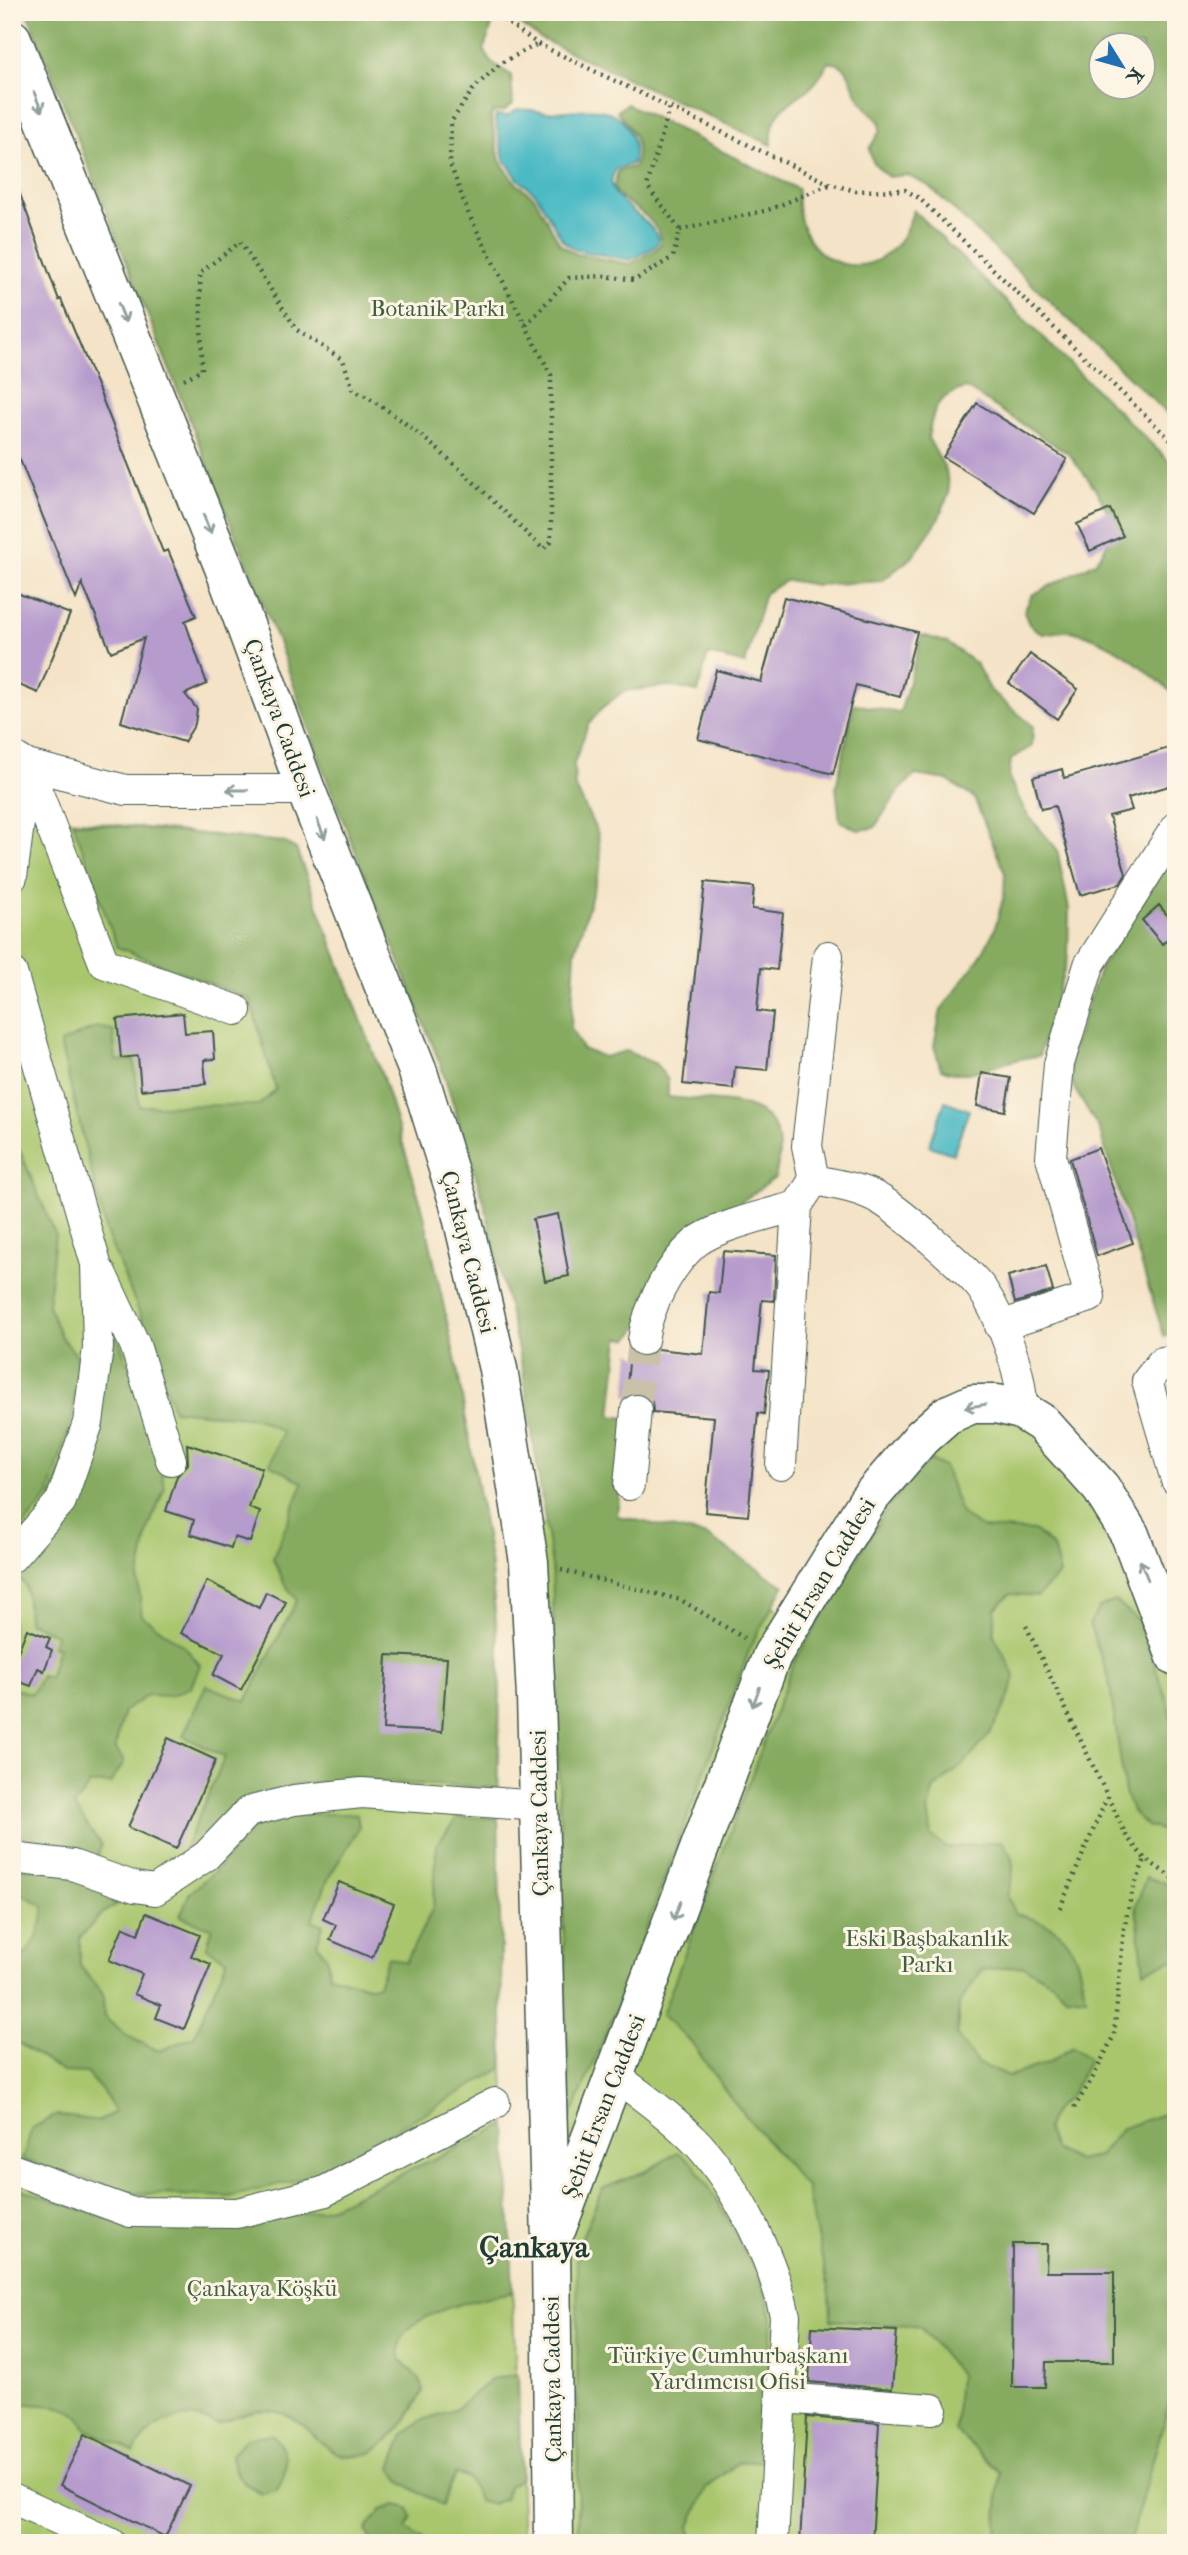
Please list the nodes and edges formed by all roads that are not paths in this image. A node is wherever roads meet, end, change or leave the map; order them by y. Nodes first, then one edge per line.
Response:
1 (12, 39) edge
2 (19, 761) edge
3 (306, 790) junction
4 (1176, 827) edge
5 (12, 877) edge
6 (828, 956) dead end
7 (12, 973) edge
8 (236, 1010) dead end
9 (814, 1180) junction
10 (797, 1206) junction
11 (96, 1264) junction
12 (1000, 1326) junction
13 (643, 1340) tunnel mouth
14 (1176, 1360) edge
15 (636, 1410) tunnel mouth
16 (1021, 1410) junction
17 (171, 1460) dead end
18 (780, 1465) dead end
19 (1176, 1480) edge
20 (629, 1485) dead end
21 (12, 1556) edge
22 (1168, 1607) edge
23 (1176, 1657) edge
24 (540, 1807) junction
25 (12, 1858) edge
26 (616, 2077) junction
27 (495, 2103) dead end
28 (12, 2169) edge
29 (551, 2243) junction
30 (782, 2398) junction
31 (932, 2409) dead end
32 (12, 2498) edge
33 (110, 2543) edge
34 (554, 2543) edge
35 (773, 2543) edge

1 -> 3 main road, Çankaya Caddesi
3 -> 2 street
2 - 5 street
2 - 8 street
3 -> 24 main road, Çankaya Caddesi
4 - 12 street
6 - 9 street
7 - 11 street
9 - 10 street
9 - 12 street
10 - 13 street
10 - 18 street
11 - 17 street
11 - 21 street
12 - 16 street
14 - 19 street
15 - 20 street
22 -> 16 main road, Şehit Ersan Caddesi
16 -> 26 main road, Şehit Ersan Caddesi
22 - 23 main road, Şehit Ersan Caddesi
24 - 25 street
24 - 29 main road, Çankaya Caddesi
26 - 29 main road, Şehit Ersan Caddesi
26 - 30 street
27 - 28 street
29 - 34 main road, Çankaya Caddesi
30 - 31 street
30 - 35 street
32 - 33 street

